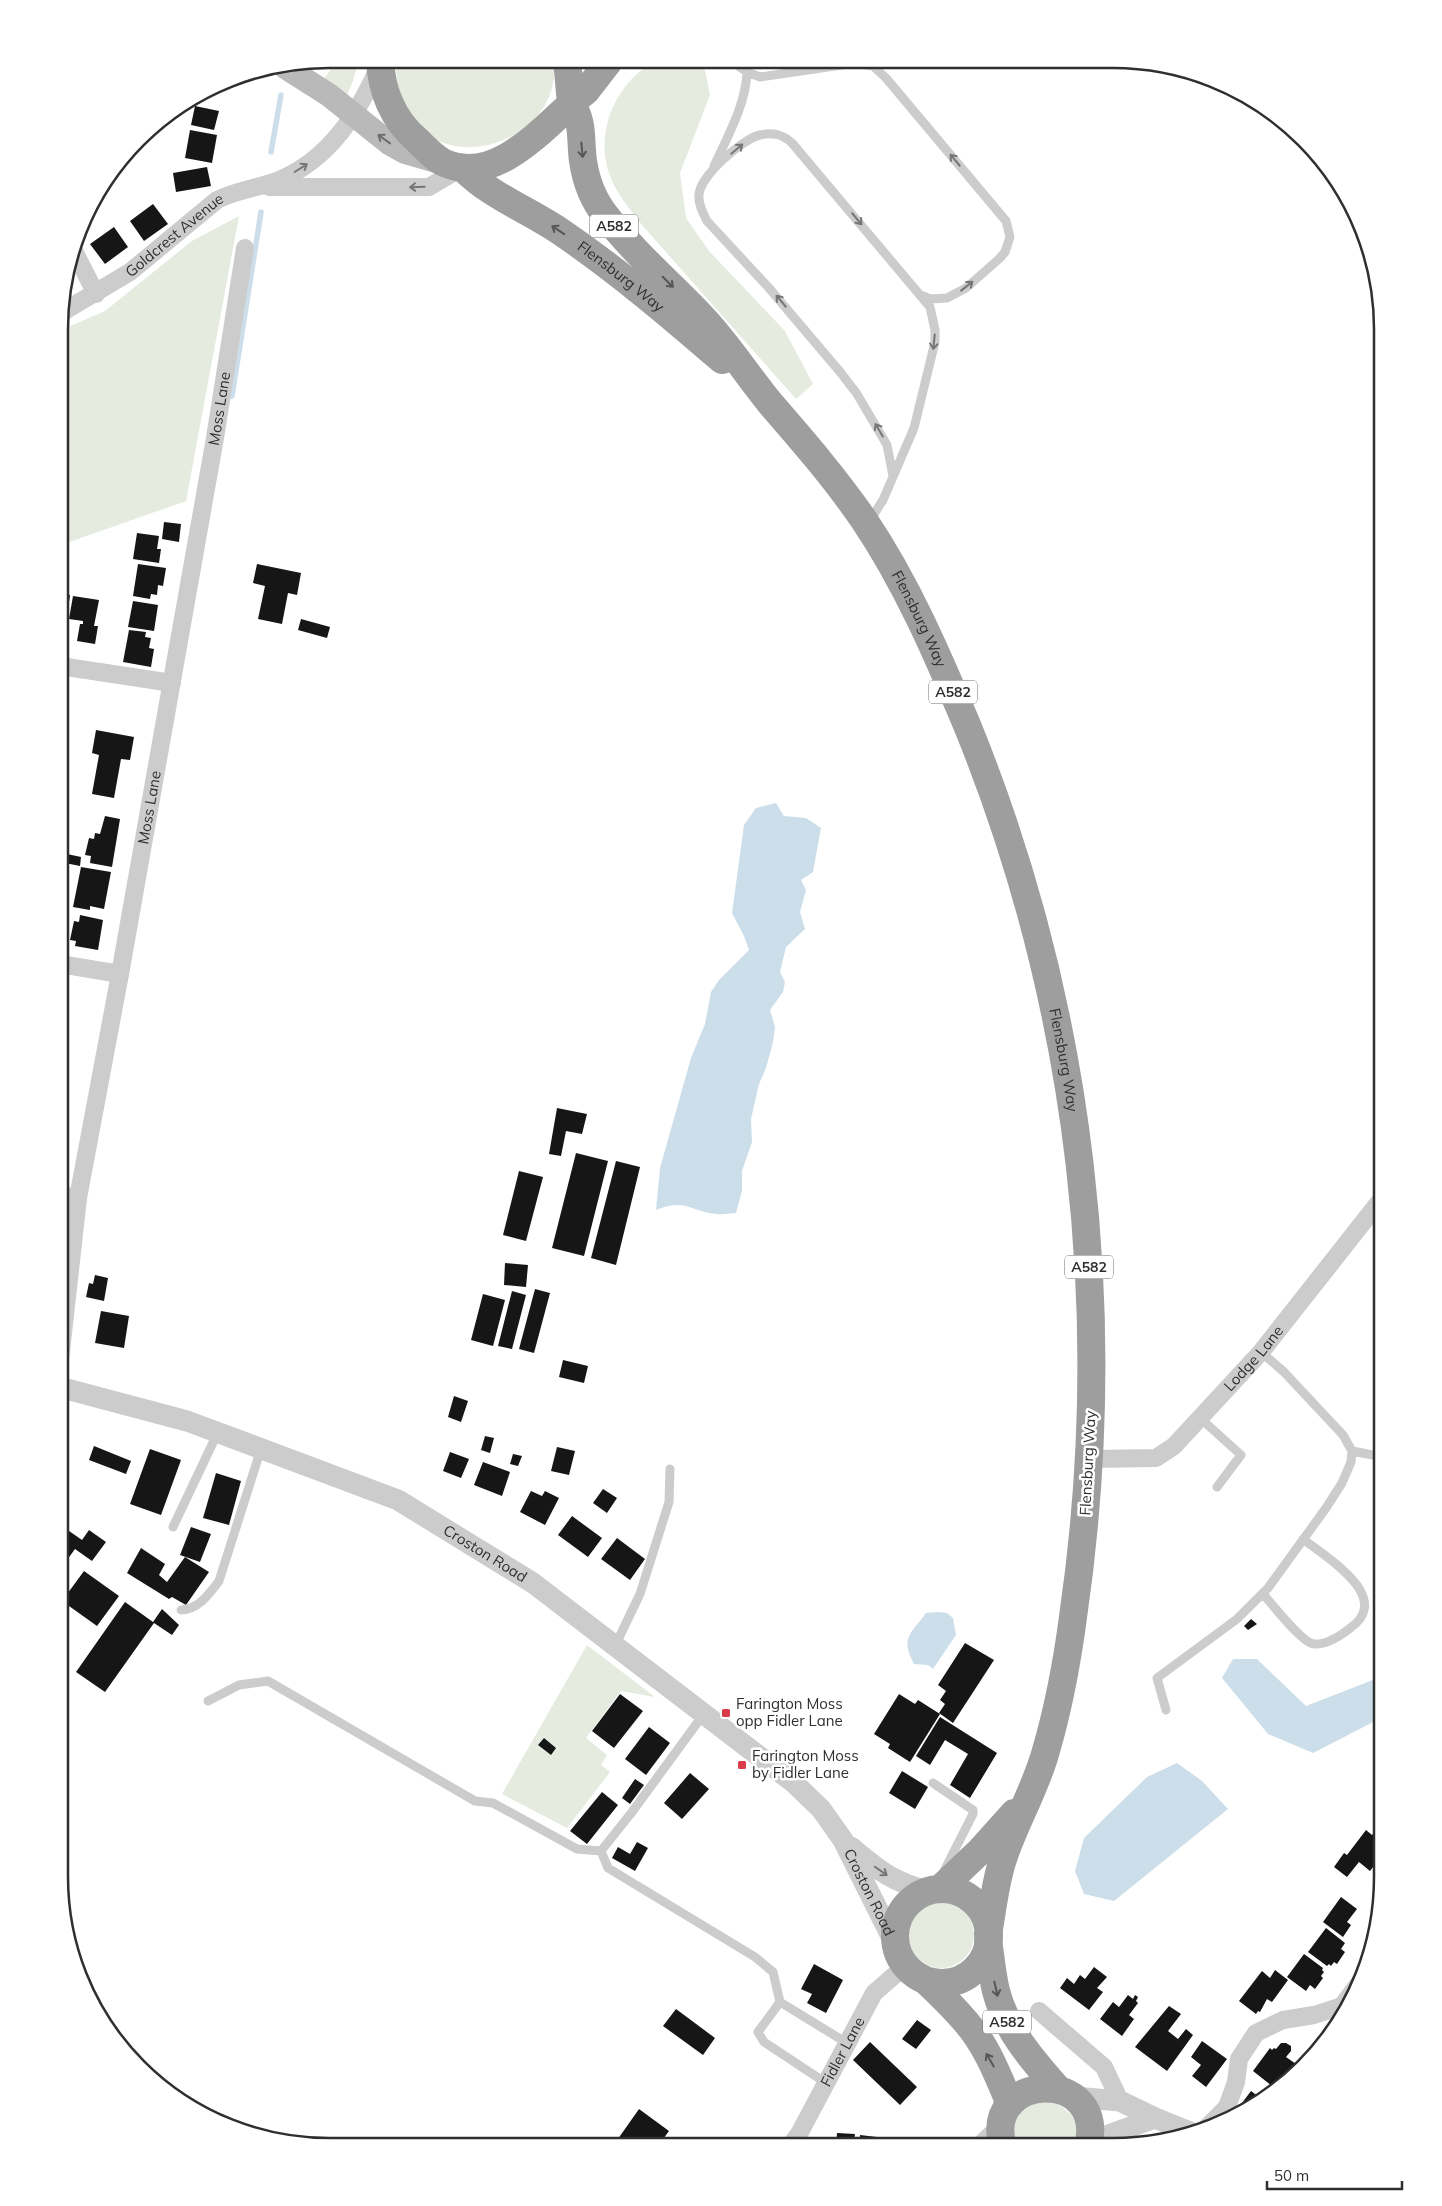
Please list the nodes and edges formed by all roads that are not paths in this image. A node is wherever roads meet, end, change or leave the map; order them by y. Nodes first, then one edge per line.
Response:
1 (377, 67) edge
2 (381, 67) edge
3 (568, 67) edge
4 (605, 67) edge
5 (740, 67) edge
6 (823, 67) edge
7 (873, 67) edge
8 (290, 71) edge
9 (747, 72) junction
10 (571, 103) junction
11 (354, 115) junction
12 (456, 167) junction
13 (711, 171) junction
14 (256, 187) junction
15 (245, 248) dead end
16 (77, 258) edge
17 (96, 294) junction
18 (923, 296) junction
19 (68, 309) edge
20 (769, 401) junction
21 (893, 476) junction
22 (867, 525) junction
23 (68, 667) edge
24 (172, 683) junction
25 (68, 965) edge
26 (120, 974) junction
27 (68, 1196) edge
28 (78, 1198) junction
29 (1374, 1208) edge
30 (68, 1293) edge
31 (1261, 1352) junction
32 (68, 1389) edge
33 (1199, 1417) junction
34 (218, 1432) junction
35 (261, 1448) junction
36 (1352, 1451) junction
37 (1374, 1455) edge
38 (1090, 1459) junction
39 (670, 1469) dead end
40 (1217, 1487) dead end
41 (173, 1527) dead end
42 (1303, 1539) junction
43 (1262, 1594) junction
44 (181, 1610) dead end
45 (614, 1646) junction
46 (208, 1701) dead end
47 (1166, 1710) dead end
48 (703, 1715) junction
49 (933, 1783) dead end
50 (1035, 1783) junction
51 (843, 1840) junction
52 (601, 1851) junction
53 (936, 1890) junction
54 (988, 1938) junction
55 (909, 1963) junction
56 (780, 2002) junction
57 (1340, 2007) edge
58 (1039, 2011) dead end
59 (847, 2043) junction
60 (826, 2083) junction
61 (1066, 2093) junction
62 (1120, 2100) junction
63 (1217, 2117) edge
64 (1155, 2118) junction
65 (1005, 2126) edge
66 (1183, 2129) edge
67 (796, 2138) edge
68 (990, 2138) edge
69 (1090, 2138) edge
70 (1104, 2138) edge

1 - 11 street
2 - 12 highway, A582
3 - 10 highway, A582
4 - 10 highway
5 - 9 lane
6 -> 9 lane
18 -> 7 lane
8 - 11 main road, Flensburg Way
9 - 13 lane
10 - 12 highway
10 -> 20 highway, Flensburg Way / A582
12 -> 11 main road, Flensburg Way
14 -> 11 street
12 -> 14 street
20 -> 12 highway, Flensburg Way / A582
13 -> 18 lane
21 -> 13 lane
14 - 17 street, Goldcrest Avenue
15 - 24 street, Moss Lane
16 - 17 street
17 - 19 street, Goldcrest Avenue
18 -> 21 lane
20 - 22 highway, Flensburg Way / A582
21 - 22 lane
22 - 38 highway, Flensburg Way / A582
23 - 24 street
24 - 26 street, Moss Lane
25 - 26 street
26 - 28 street, Moss Lane
27 - 28 street
28 - 30 street, Moss Lane
29 - 31 street, Lodge Lane
31 - 33 street, Lodge Lane
31 - 36 lane
32 - 34 street, Croston Road
33 - 38 street, Lodge Lane
33 - 40 lane
34 - 35 street, Croston Road
34 - 41 lane
35 - 44 lane
35 - 45 street, Croston Road
36 - 37 lane
36 - 42 lane
38 - 50 highway, Flensburg Way / A582
39 - 45 lane
42 - 43 lane
42 - 43 lane
43 - 47 lane
45 - 48 street, Croston Road
46 - 52 lane
48 - 51 street, Croston Road
48 - 52 lane
49 - 53 lane
50 - 53 highway, Flensburg Way / A582
50 - 54 highway, Flensburg Way / A582
51 -> 53 street, Croston Road
51 - 55 street, Croston Road
52 - 56 lane
53 - 54 highway, A582
53 - 55 highway, A582
54 - 55 highway, A582
54 -> 61 highway, A582
55 - 59 street, Fidler Lane
65 -> 55 highway, Croston Road / A582
56 - 59 lane
56 - 60 lane
57 - 63 street
58 - 62 street
59 - 60 street, Fidler Lane
60 - 67 street, Fidler Lane
61 - 62 street
61 - 65 highway
61 - 69 highway, A582
62 - 64 street
64 - 66 street
64 - 70 street
65 - 68 street

